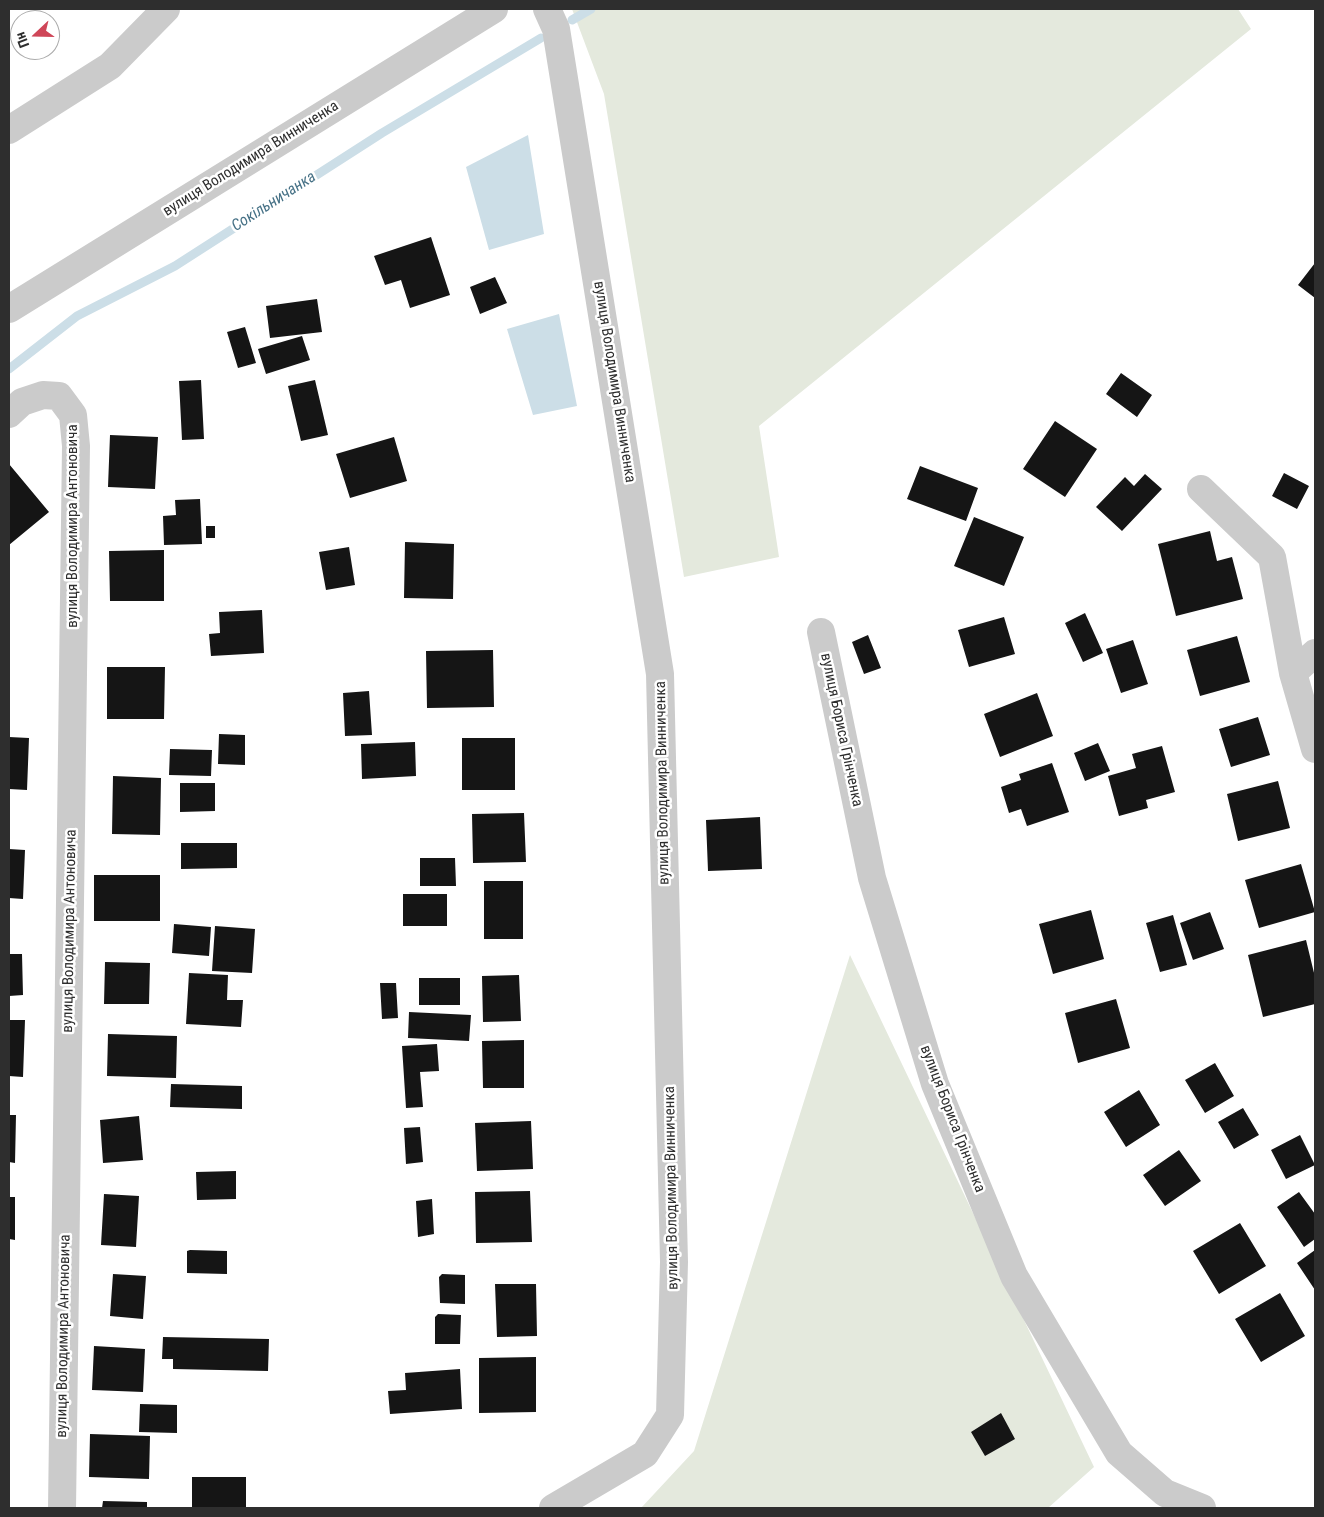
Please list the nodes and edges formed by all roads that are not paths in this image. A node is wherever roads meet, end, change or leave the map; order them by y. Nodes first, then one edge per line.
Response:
1 (166, 9) edge
2 (494, 9) edge
3 (547, 9) edge
4 (9, 130) edge
5 (9, 310) edge
6 (16, 408) edge
7 (1201, 489) dead end
8 (821, 632) dead end
9 (1315, 653) edge
10 (1293, 672) junction
11 (1315, 749) edge
12 (62, 1508) edge
13 (553, 1508) edge
14 (1202, 1508) edge

1 - 4 street
2 - 5 street, вулиця Володимира Винниченка
3 - 13 street, вулиця Володимира Винниченка
6 - 12 street, вулиця Володимира Антоновича
7 - 10 street
8 - 14 street, вулиця Бориса Грінченка
9 - 10 street
10 - 11 street

